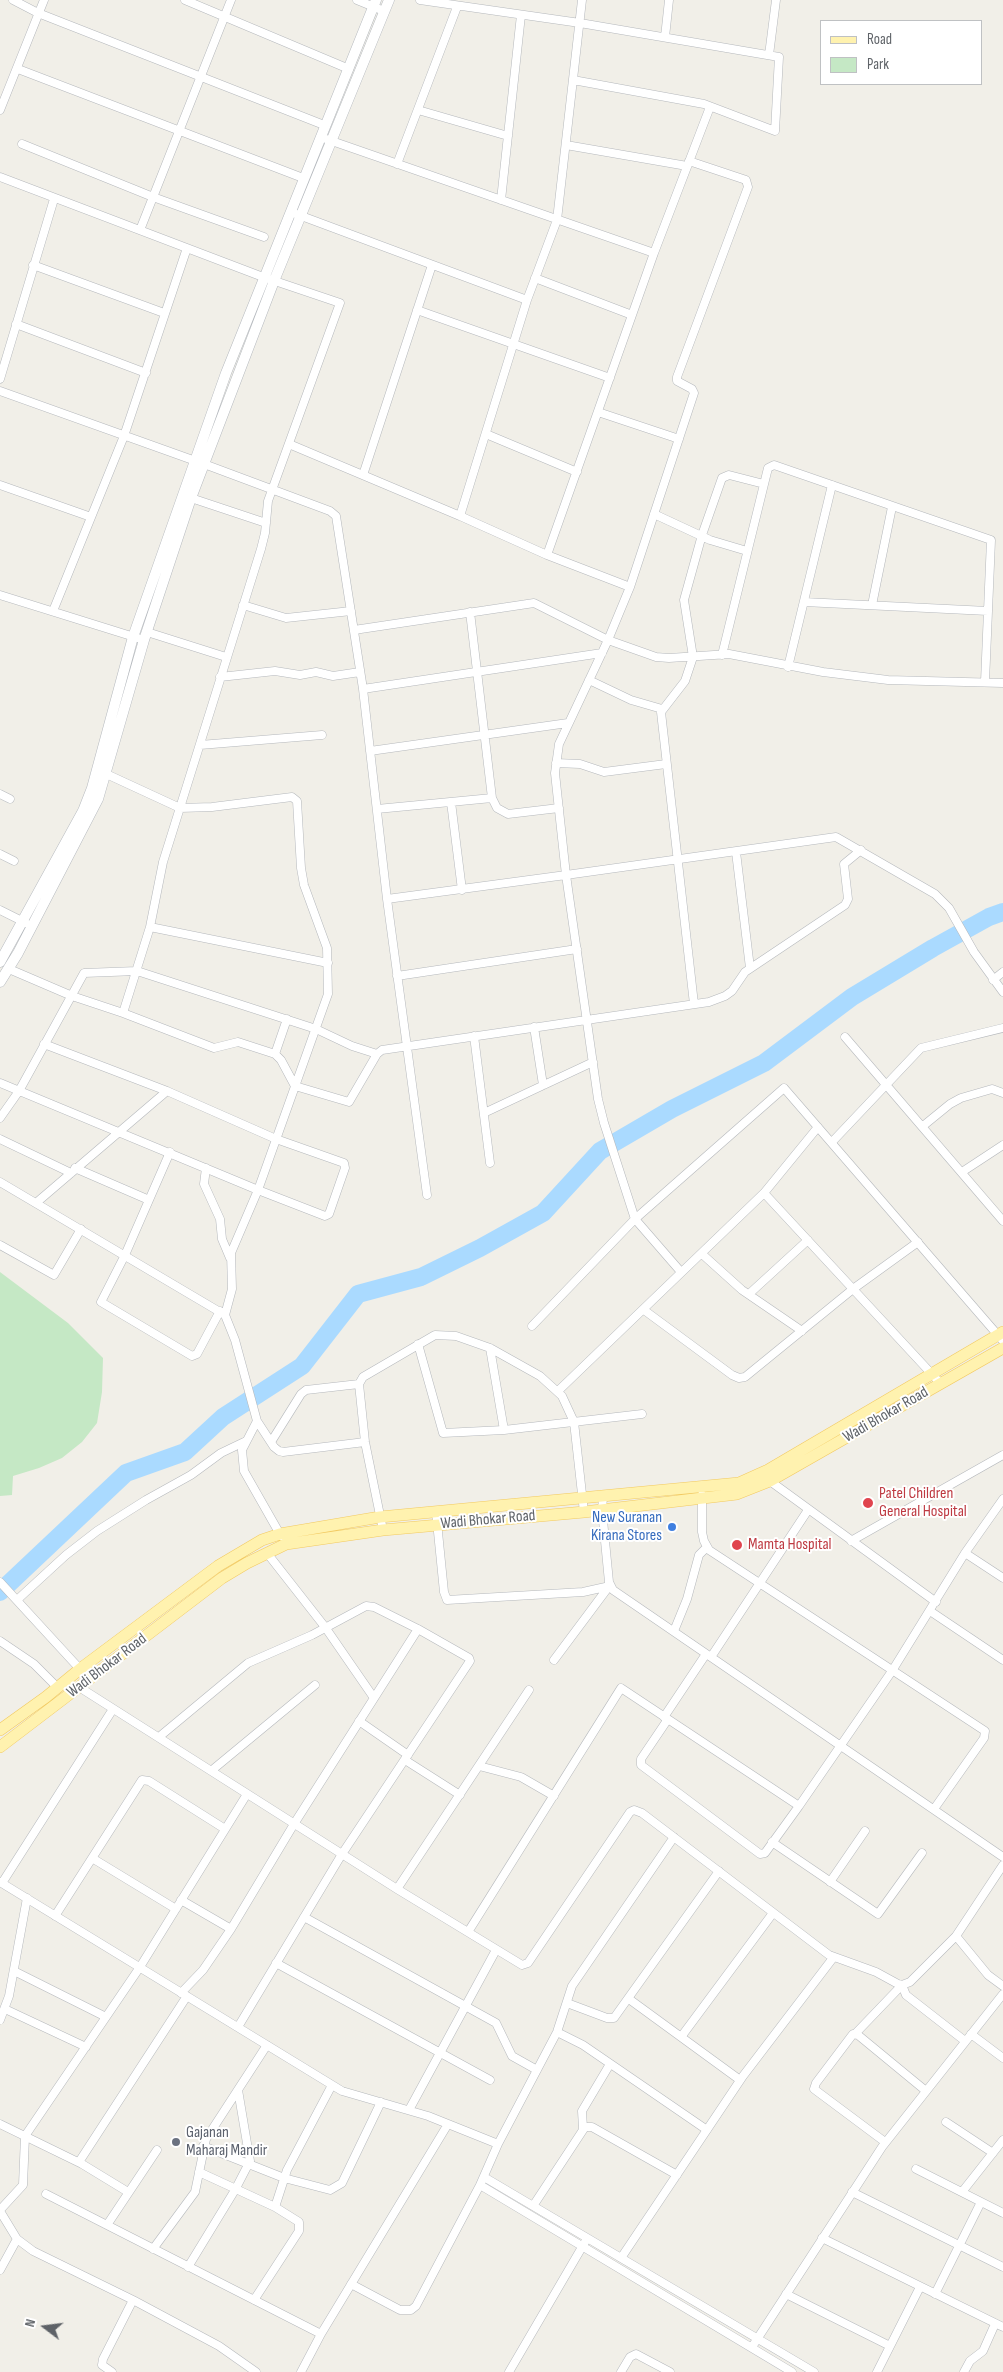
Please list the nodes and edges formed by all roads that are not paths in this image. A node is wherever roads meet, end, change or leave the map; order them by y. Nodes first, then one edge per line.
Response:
1 (13, 0) edge
2 (44, 0) edge
3 (185, 0) edge
4 (230, 0) edge
5 (357, 0) edge
6 (389, 0) edge
7 (420, 0) edge
8 (582, 0) edge
9 (669, 0) edge
10 (776, 0) edge
11 (375, 3) edge
12 (457, 7) junction
13 (384, 11) junction
14 (38, 13) junction
15 (521, 14) junction
16 (224, 16) junction
17 (580, 23) junction
18 (665, 37) junction
19 (769, 55) junction
20 (18, 69) junction
21 (349, 69) junction
22 (201, 77) junction
23 (573, 80) junction
24 (710, 107) junction
25 (0, 110) edge
26 (418, 110) junction
27 (324, 126) junction
28 (180, 131) junction
29 (508, 136) junction
30 (320, 137) junction
31 (332, 141) junction
32 (22, 144) dead end
33 (566, 145) junction
34 (397, 164) junction
35 (688, 164) junction
36 (0, 177) edge
37 (303, 178) junction
38 (153, 197) junction
39 (54, 199) junction
40 (500, 200) junction
41 (290, 212) junction
42 (301, 216) junction
43 (557, 220) junction
44 (140, 230) junction
45 (264, 237) dead end
46 (187, 248) junction
47 (654, 253) junction
48 (432, 264) junction
49 (33, 265) junction
50 (263, 277) junction
51 (535, 278) junction
52 (274, 281) junction
53 (527, 300) junction
54 (417, 310) junction
55 (164, 313) junction
56 (632, 315) junction
57 (16, 324) junction
58 (514, 343) junction
59 (146, 373) junction
60 (0, 378) edge
61 (610, 378) junction
62 (0, 391) edge
63 (598, 412) junction
64 (486, 434) junction
65 (124, 436) junction
66 (679, 438) junction
67 (289, 444) junction
68 (199, 463) junction
69 (577, 472) junction
70 (363, 475) junction
71 (764, 484) junction
72 (0, 485) edge
73 (832, 485) junction
74 (272, 490) junction
75 (191, 498) junction
76 (892, 507) junction
77 (654, 514) junction
78 (460, 516) junction
79 (91, 517) junction
80 (266, 522) junction
81 (702, 535) junction
82 (747, 551) junction
83 (547, 555) junction
84 (630, 587) junction
85 (0, 595) edge
86 (804, 602) junction
87 (243, 605) junction
88 (872, 605) junction
89 (53, 611) junction
90 (988, 611) junction
91 (351, 612) junction
92 (470, 612) junction
93 (354, 630) junction
94 (146, 636) junction
95 (133, 637) junction
96 (608, 640) junction
97 (602, 653) junction
98 (722, 655) junction
99 (226, 657) junction
100 (693, 657) junction
101 (788, 666) junction
102 (360, 672) junction
103 (478, 672) junction
104 (220, 677) junction
105 (589, 680) junction
106 (986, 682) junction
107 (1003, 682) edge
108 (363, 689) junction
109 (662, 709) junction
110 (568, 723) junction
111 (322, 735) dead end
112 (484, 735) junction
113 (200, 745) junction
114 (370, 751) junction
115 (556, 763) junction
116 (666, 764) junction
117 (102, 772) junction
118 (0, 794) edge
119 (492, 798) junction
120 (10, 799) dead end
121 (451, 802) junction
122 (180, 808) junction
123 (559, 808) junction
124 (377, 809) junction
125 (861, 850) junction
126 (736, 852) junction
127 (0, 854) edge
128 (678, 860) junction
129 (14, 861) dead end
130 (566, 875) junction
131 (462, 890) junction
132 (387, 899) junction
133 (0, 910) edge
134 (28, 924) junction
135 (150, 927) junction
136 (576, 948) junction
137 (328, 963) junction
138 (4, 966) edge
139 (750, 968) junction
140 (137, 971) junction
141 (1003, 972) edge
142 (397, 976) junction
143 (993, 980) junction
144 (0, 982) edge
145 (1003, 992) edge
146 (72, 996) junction
147 (694, 1004) junction
148 (123, 1013) junction
149 (287, 1019) junction
150 (587, 1019) junction
151 (534, 1027) junction
152 (1003, 1028) edge
153 (316, 1029) junction
154 (474, 1036) junction
155 (845, 1037) dead end
156 (44, 1044) junction
157 (406, 1046) junction
158 (275, 1054) junction
159 (377, 1054) junction
160 (593, 1062) junction
161 (0, 1083) edge
162 (886, 1083) junction
163 (543, 1085) junction
164 (295, 1086) junction
165 (19, 1091) junction
166 (167, 1091) junction
167 (1003, 1093) edge
168 (484, 1113) junction
169 (0, 1118) edge
170 (923, 1126) junction
171 (818, 1127) junction
172 (119, 1131) junction
173 (0, 1139) edge
174 (276, 1140) junction
175 (832, 1142) junction
176 (1003, 1145) edge
177 (170, 1152) junction
178 (490, 1163) dead end
179 (206, 1168) junction
180 (73, 1170) junction
181 (962, 1172) junction
182 (0, 1182) edge
183 (258, 1190) junction
184 (764, 1193) junction
185 (427, 1196) dead end
186 (149, 1200) junction
187 (36, 1203) junction
188 (635, 1219) junction
189 (1002, 1220) edge
190 (81, 1229) junction
191 (808, 1240) junction
192 (918, 1242) junction
193 (0, 1245) edge
194 (702, 1254) junction
195 (125, 1255) junction
196 (230, 1258) junction
197 (681, 1272) junction
198 (853, 1289) junction
199 (749, 1294) junction
200 (644, 1310) junction
201 (223, 1313) junction
202 (532, 1326) dead end
203 (802, 1331) junction
204 (1001, 1336) edge
205 (418, 1344) junction
206 (490, 1348) junction
207 (1003, 1348) edge
208 (932, 1374) junction
209 (358, 1384) junction
210 (941, 1384) junction
211 (558, 1391) junction
212 (642, 1414) dead end
213 (257, 1419) junction
214 (574, 1422) junction
215 (504, 1430) junction
216 (244, 1442) junction
217 (271, 1442) junction
218 (365, 1442) junction
219 (1003, 1455) edge
220 (770, 1481) junction
221 (701, 1494) junction
222 (603, 1497) junction
223 (583, 1499) junction
224 (1003, 1499) edge
225 (602, 1510) junction
226 (808, 1510) junction
227 (436, 1512) junction
228 (584, 1512) junction
229 (380, 1517) junction
230 (437, 1525) junction
231 (383, 1530) junction
232 (280, 1534) junction
233 (851, 1541) junction
234 (286, 1544) junction
235 (707, 1547) junction
236 (267, 1552) junction
237 (965, 1553) junction
238 (1003, 1578) edge
239 (0, 1582) edge
240 (759, 1585) junction
241 (608, 1588) junction
242 (17, 1600) junction
243 (936, 1602) junction
244 (930, 1612) junction
245 (325, 1626) junction
246 (418, 1629) junction
247 (674, 1631) junction
248 (0, 1641) edge
249 (708, 1655) junction
250 (554, 1660) dead end
251 (1003, 1660) edge
252 (80, 1669) junction
253 (892, 1670) junction
254 (90, 1680) junction
255 (315, 1685) dead end
256 (79, 1687) junction
257 (58, 1688) junction
258 (530, 1690) dead end
259 (374, 1698) junction
260 (113, 1709) junction
261 (666, 1718) junction
262 (359, 1721) junction
263 (0, 1730) edge
264 (159, 1737) junction
265 (0, 1747) edge
266 (839, 1747) junction
267 (407, 1758) junction
268 (479, 1766) junction
269 (211, 1771) junction
270 (247, 1794) junction
271 (460, 1795) junction
272 (554, 1796) junction
273 (799, 1806) junction
274 (934, 1809) junction
275 (294, 1824) junction
276 (225, 1829) junction
277 (865, 1831) dead end
278 (674, 1838) junction
279 (772, 1842) junction
280 (922, 1853) dead end
281 (342, 1854) junction
282 (92, 1858) junction
283 (1003, 1858) edge
284 (1003, 1866) edge
285 (719, 1871) junction
286 (1, 1882) edge
287 (830, 1882) junction
288 (397, 1889) junction
289 (27, 1898) junction
290 (181, 1900) junction
291 (176, 1909) junction
292 (773, 1913) junction
293 (55, 1916) junction
294 (304, 1917) junction
295 (231, 1929) junction
296 (468, 1932) junction
297 (956, 1936) junction
298 (496, 1950) junction
299 (833, 1958) junction
300 (276, 1963) junction
301 (140, 1967) junction
302 (14, 1971) junction
303 (902, 1986) junction
304 (1003, 1986) edge
305 (184, 1994) junction
306 (1003, 1994) edge
307 (628, 1999) junction
308 (566, 2003) junction
309 (466, 2006) junction
310 (5, 2009) junction
311 (106, 2017) junction
312 (0, 2020) edge
313 (238, 2027) junction
314 (557, 2032) junction
315 (855, 2034) junction
316 (971, 2034) junction
317 (681, 2037) junction
318 (965, 2041) junction
319 (267, 2045) junction
320 (86, 2047) junction
321 (440, 2053) junction
322 (1003, 2058) edge
323 (610, 2064) junction
324 (537, 2070) junction
325 (490, 2080) dead end
326 (740, 2080) junction
327 (332, 2085) junction
328 (238, 2090) junction
329 (926, 2091) junction
330 (381, 2102) junction
331 (409, 2110) junction
332 (946, 2122) dead end
333 (0, 2124) edge
334 (448, 2124) junction
335 (582, 2128) junction
336 (707, 2130) junction
337 (25, 2136) junction
338 (1003, 2140) edge
339 (885, 2142) junction
340 (498, 2144) junction
341 (203, 2146) junction
342 (157, 2150) dead end
343 (993, 2153) junction
344 (79, 2162) junction
345 (249, 2164) junction
346 (916, 2169) dead end
347 (199, 2172) junction
348 (677, 2175) junction
349 (484, 2176) junction
350 (284, 2178) junction
351 (480, 2185) junction
352 (236, 2190) junction
353 (128, 2192) junction
354 (852, 2192) junction
355 (962, 2192) junction
356 (46, 2194) dead end
357 (981, 2202) junction
358 (533, 2206) junction
359 (275, 2207) junction
360 (0, 2210) edge
361 (1003, 2213) edge
362 (106, 2225) junction
363 (822, 2238) junction
364 (18, 2239) junction
365 (585, 2242) junction
366 (960, 2246) junction
367 (153, 2249) junction
368 (621, 2258) junction
369 (188, 2267) junction
370 (1003, 2268) edge
371 (0, 2270) edge
372 (351, 2284) junction
373 (920, 2287) junction
374 (786, 2294) junction
375 (934, 2294) junction
376 (133, 2300) junction
377 (254, 2300) junction
378 (995, 2324) junction
379 (1003, 2327) edge
380 (321, 2334) junction
381 (757, 2339) junction
382 (890, 2346) junction
383 (752, 2347) junction
384 (800, 2364) junction
385 (511, 2370) edge
386 (112, 2372) edge
387 (256, 2372) edge
388 (301, 2372) edge
389 (521, 2372) edge
390 (621, 2372) edge
391 (670, 2372) edge
392 (792, 2372) edge
393 (796, 2372) edge
394 (814, 2372) edge
395 (877, 2372) edge
396 (964, 2372) edge

1 - 14 street
2 - 14 street
3 - 16 street
4 - 16 street
5 - 11 street
6 - 13 street
7 - 12 street
8 - 17 street
9 - 18 street
10 - 19 street
11 - 13 street
11 - 21 street
12 - 15 street
12 - 26 street
13 - 31 street
14 - 20 street
14 - 22 street
15 - 17 street
15 - 29 street
16 - 21 street
16 - 22 street
17 - 18 street
17 - 23 street
18 - 19 street
19 - 24 street
20 - 25 street
20 - 28 street
21 - 27 street
22 - 27 street
22 - 28 street
23 - 24 street
23 - 33 street
24 - 35 street
26 - 29 street
26 - 34 street
27 - 30 street
28 - 37 street
28 - 38 street
29 - 40 street
30 - 31 street
30 - 37 street
31 - 34 street
31 - 42 street
32 - 38 street
33 - 35 street
33 - 43 street
34 - 40 street
35 - 47 street
35 - 66 street
36 - 39 street
37 - 41 street
38 - 44 street
38 - 45 street
39 - 44 street
39 - 49 street
40 - 43 street
41 - 42 street
41 - 50 street
42 - 48 street
42 - 52 street
43 - 47 street
43 - 51 street
44 - 46 street
46 - 50 street
46 - 55 street
47 - 56 street
48 - 53 street
48 - 54 street
49 - 55 street
49 - 57 street
50 - 52 street
50 - 68 street
51 - 53 street
51 - 56 street
52 - 67 street
52 - 68 street
53 - 58 street
54 - 58 street
54 - 70 street
55 - 59 street
56 - 61 street
57 - 59 street
57 - 60 street
58 - 61 street
58 - 64 street
59 - 65 street
61 - 63 street
62 - 65 street
63 - 66 street
63 - 69 street
64 - 69 street
64 - 78 street
65 - 68 street
65 - 79 street
66 - 77 street
67 - 70 street
67 - 74 street
68 - 74 street
68 - 75 street
68 - 95 street
69 - 83 street
70 - 78 street
71 - 73 street
71 - 81 street
71 - 82 street
72 - 79 street
73 - 76 street
73 - 86 street
74 - 80 street
74 - 91 street
75 - 80 street
75 - 94 street
76 - 88 street
76 - 90 street
77 - 81 street
77 - 84 street
78 - 83 street
79 - 89 street
80 - 87 street
81 - 82 street
81 - 100 street
82 - 98 street
83 - 84 street
84 - 96 street
85 - 89 street
86 - 88 street
86 - 101 street
87 - 91 street
87 - 99 street
88 - 90 street
89 - 95 street
90 - 106 street
91 - 93 street
92 - 93 street
92 - 96 street
92 - 103 street
93 - 102 street
94 - 95 street
94 - 99 street
94 - 117 street
95 - 117 street
96 - 97 street
96 - 100 street
97 - 103 street
97 - 105 street
98 - 100 street
98 - 101 street
99 - 104 street
100 - 109 street
101 - 106 street
102 - 104 street
102 - 108 street
103 - 108 street
103 - 112 street
104 - 113 street
105 - 109 street
105 - 110 street
106 - 107 street
108 - 114 street
109 - 116 street
110 - 112 street
110 - 115 street
111 - 113 street
112 - 114 street
112 - 119 street
113 - 122 street
114 - 124 street
115 - 116 street
115 - 123 street
116 - 128 street
117 - 122 street
117 - 134 street
118 - 120 street
119 - 121 street
119 - 123 street
121 - 124 street
121 - 131 street
122 - 135 street
122 - 137 street
123 - 130 street
124 - 132 street
125 - 126 street
125 - 139 street
125 - 143 street
126 - 128 street
126 - 139 street
127 - 129 street
128 - 130 street
128 - 147 street
130 - 131 street
130 - 136 street
131 - 132 street
132 - 142 street
133 - 134 street
134 - 138 street
135 - 137 street
135 - 140 street
136 - 142 street
136 - 150 street
137 - 153 street
138 - 144 street
138 - 146 street
139 - 147 street
140 - 146 street
140 - 148 street
140 - 149 street
141 - 143 street
142 - 157 street
143 - 145 street
146 - 148 street
146 - 156 street
147 - 150 street
148 - 158 street
149 - 153 street
149 - 158 street
150 - 151 street
150 - 160 street
151 - 154 street
151 - 163 street
152 - 162 street
153 - 159 street
153 - 164 street
154 - 157 street
154 - 168 street
155 - 162 street
156 - 165 street
156 - 166 street
157 - 159 street
157 - 185 street
158 - 164 street
159 - 164 street
160 - 163 street
160 - 188 street
161 - 165 street
162 - 170 street
162 - 175 street
163 - 168 street
164 - 174 street
165 - 169 street
165 - 172 street
166 - 172 street
166 - 174 street
167 - 170 street
168 - 178 street
170 - 181 street
171 - 175 street
171 - 184 street
171 - 188 street
172 - 177 street
172 - 180 street
173 - 180 street
174 - 183 street
174 - 183 street
175 - 192 street
176 - 181 street
177 - 179 street
177 - 186 street
179 - 183 street
179 - 196 street
180 - 186 street
180 - 187 street
181 - 189 street
182 - 187 street
183 - 196 street
184 - 191 street
184 - 194 street
186 - 195 street
187 - 190 street
188 - 197 street
188 - 202 street
190 - 193 street
190 - 195 street
191 - 198 street
191 - 199 street
192 - 198 street
192 - 204 street
194 - 197 street
194 - 199 street
195 - 201 street
195 - 201 street
196 - 201 street
197 - 200 street
198 - 203 street
198 - 208 street
199 - 203 street
200 - 203 street
200 - 211 street
201 - 213 street
204 - 208 main road, Wadi Bhokar Road
205 - 206 street
205 - 209 street
205 - 215 street
206 - 211 street
206 - 215 street
207 - 210 main road, Wadi Bhokar Road
208 - 210 street
208 - 221 main road, Wadi Bhokar Road
209 - 217 street
209 - 218 street
210 - 220 main road, Wadi Bhokar Road
211 - 214 street
212 - 214 street
213 - 216 street
213 - 217 street
214 - 215 street
214 - 223 street
216 - 232 street
216 - 242 street
217 - 218 street
218 - 229 street
219 - 233 street
220 - 221 main road, Wadi Bhokar Road
220 - 226 street
221 - 222 main road, Wadi Bhokar Road
221 - 225 main road, Wadi Bhokar Road
221 - 235 street
222 - 223 main road, Wadi Bhokar Road
222 - 225 street
223 - 227 main road, Wadi Bhokar Road
223 - 228 street
224 - 237 street
225 - 228 main road, Wadi Bhokar Road
225 - 241 street
226 - 233 street
226 - 240 street
227 - 229 main road, Wadi Bhokar Road
227 - 230 street
228 - 230 main road, Wadi Bhokar Road
229 - 231 street
229 - 232 main road, Wadi Bhokar Road
230 - 231 main road, Wadi Bhokar Road
230 - 241 street
231 - 234 main road, Wadi Bhokar Road
232 - 234 street
232 - 252 main road, Wadi Bhokar Road
233 - 243 street
234 - 236 main road, Wadi Bhokar Road
235 - 240 street
235 - 247 street
236 - 245 street
236 - 254 main road, Wadi Bhokar Road
237 - 238 street
237 - 243 street
239 - 242 street
240 - 249 street
240 - 253 street
241 - 247 street
241 - 250 street
242 - 252 street
243 - 244 street
244 - 251 street
244 - 253 street
245 - 246 street
245 - 259 street
245 - 264 street
246 - 259 street
246 - 267 street
247 - 249 street
248 - 257 street
249 - 261 street
249 - 266 street
252 - 254 street
252 - 257 main road, Wadi Bhokar Road
253 - 266 street
253 - 274 street
254 - 256 main road, Wadi Bhokar Road
255 - 269 street
256 - 260 street
256 - 265 main road, Wadi Bhokar Road
257 - 263 main road, Wadi Bhokar Road
258 - 268 street
259 - 262 street
260 - 264 street
260 - 286 street
261 - 272 street
261 - 273 street
261 - 279 street
262 - 267 street
262 - 275 street
264 - 269 street
266 - 273 street
266 - 274 street
267 - 271 street
267 - 281 street
268 - 271 street
268 - 272 street
269 - 270 street
270 - 275 street
270 - 276 street
271 - 288 street
272 - 296 street
273 - 279 street
274 - 283 street
275 - 281 street
275 - 295 street
276 - 282 street
276 - 290 street
277 - 287 street
278 - 285 street
278 - 298 street
278 - 308 street
279 - 287 street
280 - 287 street
281 - 288 street
281 - 294 street
282 - 291 street
282 - 293 street
284 - 297 street
285 - 292 street
285 - 307 street
286 - 289 street
288 - 296 street
289 - 293 street
289 - 302 street
290 - 291 street
290 - 295 street
291 - 301 street
292 - 299 street
292 - 317 street
293 - 301 street
294 - 300 street
294 - 309 street
295 - 305 street
296 - 298 street
297 - 303 street
297 - 304 street
298 - 309 street
299 - 303 street
299 - 326 street
300 - 313 street
300 - 321 street
301 - 305 street
301 - 311 street
302 - 310 street
302 - 311 street
303 - 315 street
303 - 318 street
305 - 313 street
305 - 344 street
306 - 316 street
307 - 308 street
307 - 317 street
308 - 314 street
309 - 321 street
309 - 324 street
310 - 312 street
310 - 320 street
311 - 320 street
313 - 319 street
314 - 323 street
314 - 324 street
315 - 329 street
315 - 339 street
316 - 318 street
316 - 322 street
317 - 326 street
318 - 329 street
319 - 327 street
319 - 328 street
320 - 337 street
321 - 325 street
321 - 331 street
323 - 335 street
323 - 336 street
324 - 340 street
326 - 336 street
327 - 330 street
327 - 350 street
328 - 341 street
328 - 345 street
329 - 339 street
330 - 331 street
330 - 350 street
331 - 334 street
332 - 343 street
333 - 337 street
334 - 340 street
334 - 372 street
335 - 348 street
335 - 358 street
336 - 348 street
337 - 344 street
337 - 360 street
338 - 343 street
339 - 354 street
340 - 349 street
341 - 345 street
341 - 347 street
342 - 353 street
343 - 355 street
344 - 353 street
345 - 350 street
345 - 352 street
346 - 355 street
347 - 352 street
347 - 367 street
348 - 368 street
349 - 351 street
349 - 358 street
350 - 359 street
351 - 365 street
351 - 372 street
352 - 359 street
352 - 369 street
353 - 362 street
354 - 363 street
354 - 366 street
355 - 357 street
356 - 362 street
357 - 361 street
357 - 366 street
358 - 365 street
359 - 377 street
360 - 364 street
362 - 367 street
363 - 373 street
363 - 374 street
364 - 371 street
364 - 376 street
365 - 368 street
365 - 383 street
365 - 385 street
366 - 370 street
366 - 375 street
367 - 369 street
368 - 381 street
369 - 377 street
372 - 380 street
373 - 375 street
373 - 382 street
374 - 381 street
374 - 382 street
375 - 378 street
376 - 386 street
376 - 387 street
377 - 380 street
378 - 379 street
378 - 396 street
380 - 388 street
381 - 383 street
381 - 384 street
382 - 395 street
383 - 392 street
384 - 393 street
384 - 394 street
385 - 389 street
390 - 391 street

